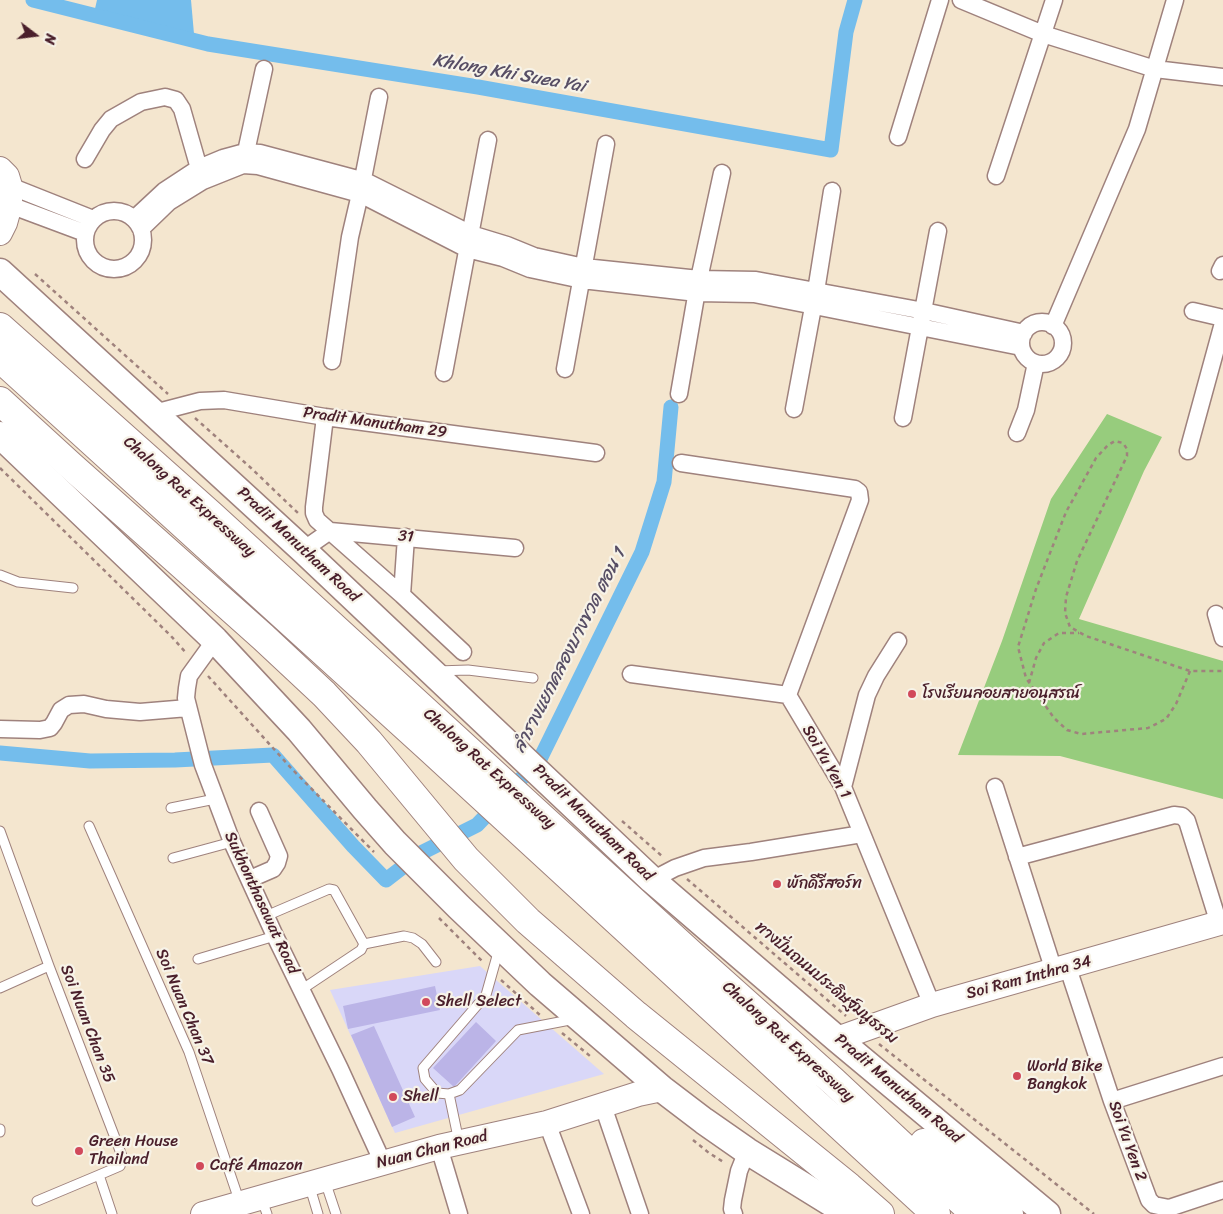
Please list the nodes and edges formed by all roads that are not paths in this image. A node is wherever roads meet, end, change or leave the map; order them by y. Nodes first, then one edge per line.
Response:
1 (940, 0) edge
2 (961, 0) edge
3 (1054, 0) edge
4 (1175, 0) edge
5 (1043, 34) junction
6 (264, 69) dead end
7 (1156, 69) junction
8 (1223, 77) edge
9 (378, 97) dead end
10 (898, 137) dead end
11 (488, 140) dead end
12 (606, 144) dead end
13 (85, 159) dead end
14 (244, 159) junction
15 (722, 173) dead end
16 (201, 175) junction
17 (996, 176) dead end
18 (7, 187) edge
19 (361, 187) junction
20 (832, 191) dead end
21 (138, 224) junction
22 (89, 226) junction
23 (938, 231) dead end
24 (0, 233) edge
25 (469, 242) junction
26 (0, 272) edge
27 (583, 274) junction
28 (698, 286) junction
29 (815, 298) junction
30 (1193, 310) dead end
31 (924, 311) junction
32 (1223, 318) edge
33 (1223, 323) edge
34 (1053, 326) junction
35 (0, 327) edge
36 (920, 327) junction
37 (1023, 340) junction
38 (0, 358) edge
39 (332, 361) dead end
40 (1036, 364) junction
41 (565, 369) dead end
42 (444, 373) dead end
43 (679, 394) dead end
44 (0, 401) edge
45 (794, 409) dead end
46 (154, 412) junction
47 (325, 417) junction
48 (903, 418) dead end
49 (1017, 434) dead end
50 (3, 443) edge
51 (1188, 452) dead end
52 (596, 453) dead end
53 (681, 463) dead end
54 (330, 531) junction
55 (406, 537) junction
56 (515, 548) dead end
57 (303, 550) junction
58 (0, 575) edge
59 (73, 588) dead end
60 (402, 595) junction
61 (1216, 614) dead end
62 (1223, 638) edge
63 (215, 640) junction
64 (898, 641) dead end
65 (463, 652) dead end
66 (433, 672) junction
67 (631, 674) dead end
68 (533, 678) dead end
69 (788, 695) junction
70 (188, 708) junction
71 (0, 728) edge
72 (843, 787) junction
73 (995, 787) dead end
74 (215, 799) junction
75 (171, 808) dead end
76 (259, 811) dead end
77 (89, 826) dead end
78 (0, 831) edge
79 (862, 834) junction
80 (232, 842) junction
81 (1017, 857) junction
82 (173, 858) dead end
83 (250, 879) junction
84 (652, 880) junction
85 (266, 916) junction
86 (1221, 923) edge
87 (275, 936) junction
88 (364, 944) junction
89 (500, 946) junction
90 (198, 958) dead end
91 (436, 962) dead end
92 (49, 966) junction
93 (1061, 970) junction
94 (0, 988) edge
95 (301, 990) junction
96 (932, 1005) junction
97 (580, 1018) junction
98 (837, 1039) junction
99 (1223, 1066) edge
100 (834, 1082) junction
101 (662, 1089) junction
102 (449, 1094) junction
103 (1112, 1101) junction
104 (603, 1106) junction
105 (547, 1123) junction
106 (449, 1144) junction
107 (747, 1150) junction
108 (383, 1163) junction
109 (99, 1175) junction
110 (317, 1181) junction
111 (1223, 1190) edge
112 (37, 1201) dead end
113 (256, 1205) edge
114 (112, 1214) edge
115 (203, 1214) edge
116 (318, 1214) edge
117 (336, 1214) edge
118 (460, 1214) edge
119 (581, 1214) edge
120 (640, 1214) edge
121 (734, 1214) edge
122 (849, 1214) edge
123 (880, 1214) edge
124 (936, 1214) edge
125 (976, 1214) edge
126 (1009, 1214) edge
127 (1047, 1214) edge

1 - 10 street
2 - 5 street
3 - 5 street
4 - 7 street
5 - 7 street
5 - 17 street
6 - 14 street
7 - 8 street
7 - 34 street
9 - 19 street
11 - 25 street
12 - 27 street
13 - 16 street
14 - 16 street
14 - 19 street
15 - 28 street
16 - 21 street
18 - 22 street
18 - 24 main road
19 - 25 street
19 - 39 street
20 - 29 street
21 - 22 street
21 - 22 street
23 - 31 street
25 - 27 street
25 - 42 street
26 - 46 main road, Pradit Manutham Road
27 - 28 street
27 - 41 street
28 - 29 street
28 - 43 street
29 - 31 street
29 - 36 street
29 - 45 street
30 - 32 street
31 - 36 street
31 - 37 street
33 - 51 street
34 - 37 street
34 - 40 street
35 - 100 highway, Chalong Rat Expressway
36 - 37 street
36 - 48 street
37 - 40 street
38 - 124 highway, Chalong Rat Expressway
40 - 49 street
44 - 123 highway
46 - 47 street, Pradit Manutham 29
46 - 57 main road, Pradit Manutham Road
47 - 52 street, Pradit Manutham 29
47 - 54 street
50 - 63 main road
53 - 69 street
54 - 55 street, 31
54 - 57 street
54 - 60 street
55 - 56 street, 31
55 - 60 street
57 - 66 main road, Pradit Manutham Road
58 - 59 lane
60 - 65 street
61 - 62 street
63 - 70 street, Sukhonthasawat Road
63 - 89 main road
64 - 72 street
66 - 68 lane
66 - 84 main road, Pradit Manutham Road
67 - 69 street
69 - 72 street, Soi Yu Yen 1
70 - 71 street
70 - 74 street, Sukhonthasawat Road
72 - 79 street, Soi Yu Yen 1
73 - 81 street, Soi Yu Yen 2
74 - 75 lane
74 - 80 street, Sukhonthasawat Road
76 - 83 street
77 - 113 lane, Soi Nuan Chan 37
78 - 92 lane, Soi Nuan Chan 35
79 - 84 street
79 - 96 street, Soi Yu Yen 1
80 - 82 lane
80 - 83 street, Sukhonthasawat Road
81 - 86 street
81 - 93 street, Soi Yu Yen 2
83 - 85 street, Sukhonthasawat Road
84 - 98 main road, Pradit Manutham Road
85 - 87 street, Sukhonthasawat Road
85 - 88 lane
86 - 93 main road, Soi Ram Inthra 34
87 - 90 lane
87 - 95 street, Sukhonthasawat Road
88 - 91 lane
88 - 95 lane
89 - 97 main road
89 - 102 lane
92 - 94 lane
92 - 109 lane, Soi Nuan Chan 35
93 - 96 main road, Soi Ram Inthra 34
93 - 103 street, Soi Yu Yen 2
95 - 108 street, Sukhonthasawat Road
96 - 98 main road, Soi Ram Inthra 34
97 - 101 main road
97 - 102 lane
98 - 127 main road, Pradit Manutham Road
99 - 103 street
100 - 125 highway, Chalong Rat Expressway
100 - 126 highway
101 - 104 main road, Nuan Chan Road
101 - 107 main road
102 - 106 lane
103 - 111 street, Soi Yu Yen 2
104 - 105 main road, Nuan Chan Road
104 - 120 street
105 - 106 main road, Nuan Chan Road
105 - 119 street
106 - 108 main road, Nuan Chan Road
106 - 118 street
107 - 121 street
107 - 122 main road
108 - 110 main road, Nuan Chan Road
109 - 112 lane
109 - 114 lane
110 - 113 main road, Nuan Chan Road
110 - 116 lane
110 - 117 lane
113 - 115 main road, Nuan Chan Road

